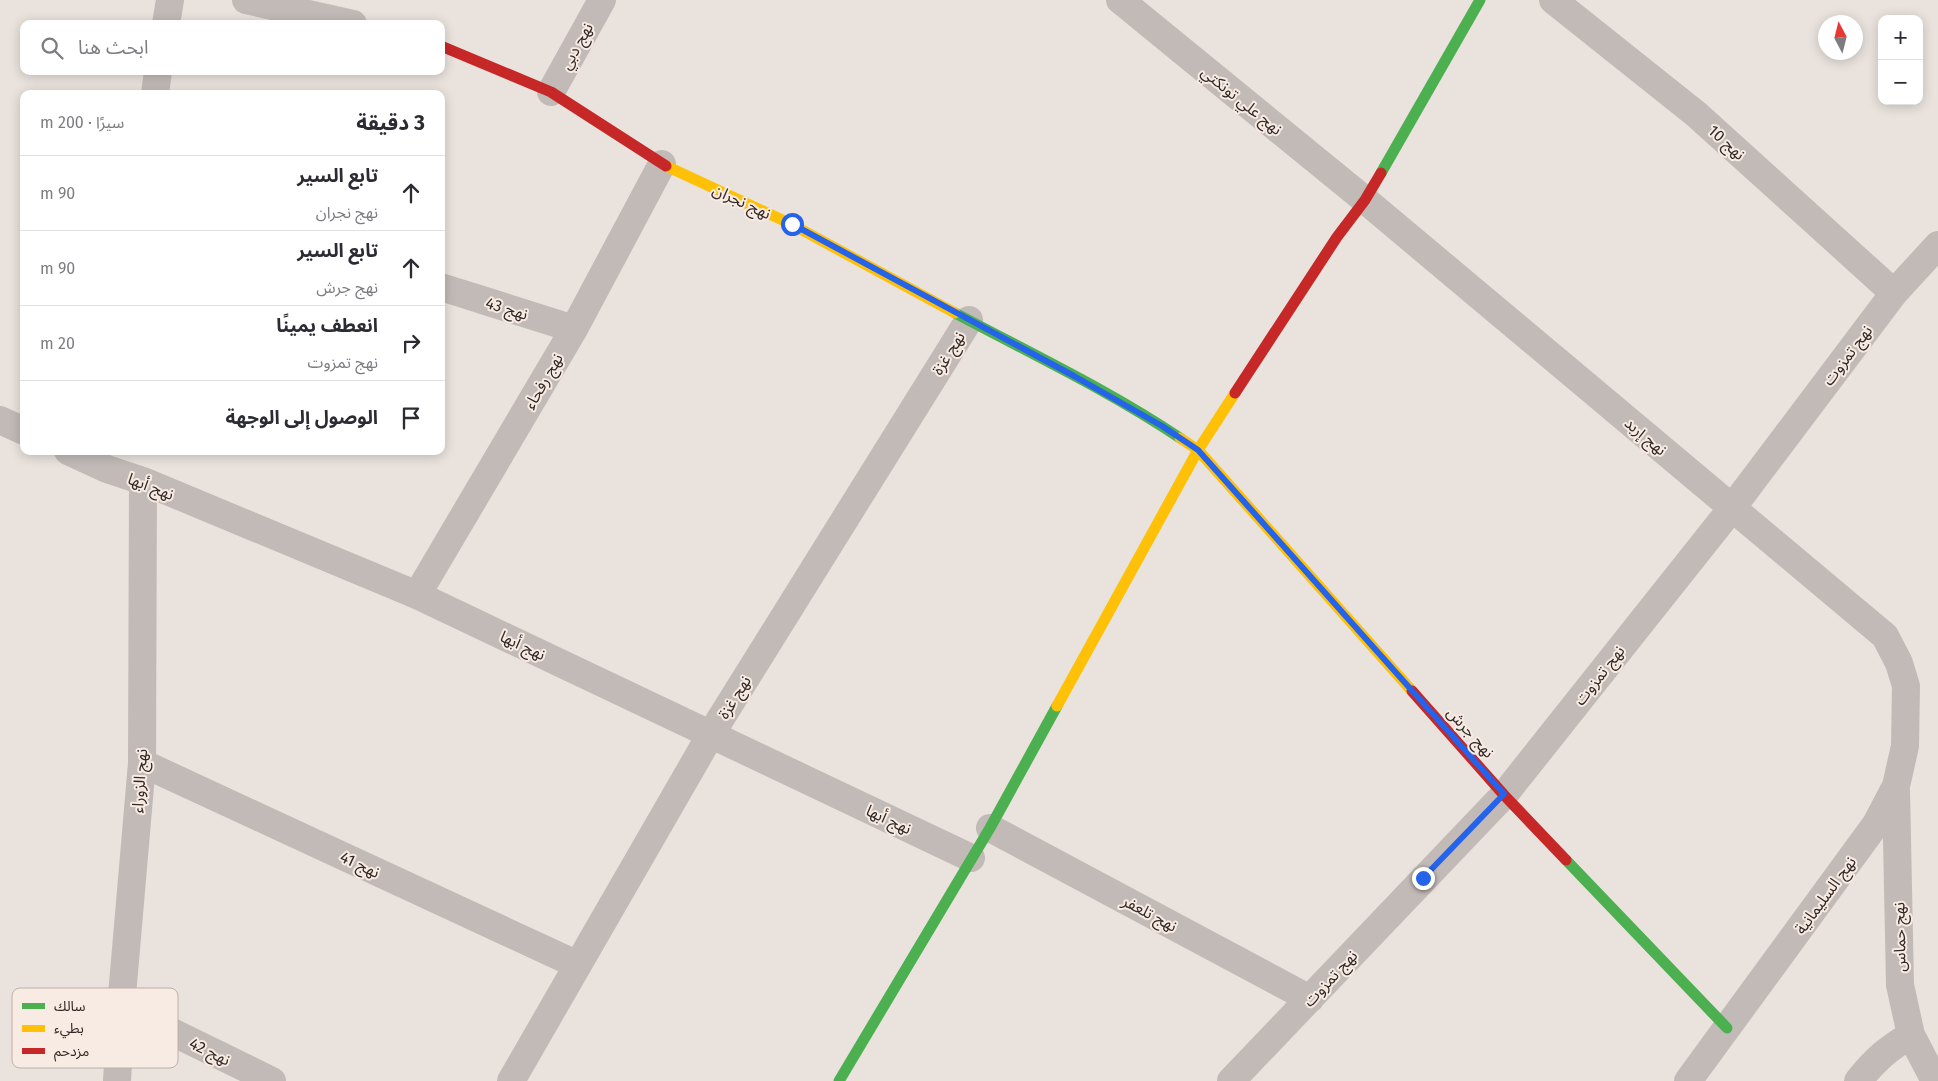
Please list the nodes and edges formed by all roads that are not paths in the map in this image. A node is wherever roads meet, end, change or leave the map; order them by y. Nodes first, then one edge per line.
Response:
1 (170, 0) edge
2 (246, 0) edge
3 (602, 0) edge
4 (1114, 0) edge
5 (1480, 0) edge
6 (1553, 0) edge
7 (167, 20) edge
8 (336, 20) edge
9 (445, 48) edge
10 (157, 75) edge
11 (156, 90) edge
12 (551, 92) junction
13 (662, 164) junction
14 (1365, 200) junction
15 (1938, 245) edge
16 (445, 288) edge
17 (1894, 293) junction
18 (969, 320) junction
19 (574, 329) junction
20 (0, 420) edge
21 (20, 429) edge
22 (1198, 450) junction
23 (86, 455) edge
24 (108, 460) edge
25 (143, 481) junction
26 (1732, 508) junction
27 (417, 595) junction
28 (1906, 686) joint
29 (711, 734) junction
30 (142, 763) junction
31 (1896, 786) junction
32 (1504, 794) junction
33 (990, 828) junction
34 (971, 858) junction
35 (578, 964) junction
36 (123, 988) edge
37 (1310, 999) junction
38 (1727, 1028) junction
39 (178, 1035) edge
40 (1911, 1035) junction
41 (118, 1068) edge
42 (117, 1081) edge
43 (272, 1081) edge
44 (511, 1081) edge
45 (840, 1081) edge
46 (1231, 1081) edge
47 (1688, 1081) edge
48 (1858, 1081) edge
49 (1935, 1081) edge

1 - 7 street
2 - 8 street
3 - 12 street, نهج دبي
4 - 14 street, نهج علي تونكتي
5 - 14 street
6 - 17 street, نهج 10
9 - 12 street, نهج نجران
10 - 11 street
12 - 13 street, نهج نجران
13 - 18 street, نهج نجران
13 - 19 street, نهج رفحاء
14 - 22 street
14 - 26 street, نهج إربد
15 - 17 street, نهج تمزوت
16 - 19 street, نهج 43
17 - 26 street, نهج تمزوت
18 - 22 street, نهج نجران
18 - 29 street, نهج غزة
19 - 27 street, نهج رفحاء
20 - 21 street
22 - 32 street, نهج جرش
22 - 33 street
23 - 24 street, نهج أبها
24 - 25 street, نهج أبها
25 - 27 street, نهج أبها
25 - 30 street, نهج الزوراء
26 - 28 street, نهج إربد
26 - 32 street, نهج تمزوت
27 - 29 street, نهج أبها
28 - 31 street, نهج السليمانية
29 - 34 street, نهج أبها
29 - 35 street, نهج غزة
30 - 35 street, نهج 41
30 - 36 street, نهج الزوراء
31 - 38 street, نهج السليمانية
31 - 40 street, نهج حماس
32 - 37 street, نهج تمزوت
32 - 38 street, نهج جرش
33 - 34 street
33 - 37 street, نهج تلعفر
34 - 45 street
35 - 44 street, نهج غزة
37 - 46 street, نهج تمزوت
38 - 47 street, نهج السليمانية
39 - 43 street, نهج 42
40 - 48 street
40 - 49 street, نهج حماس
41 - 42 street, نهج الزوراء

